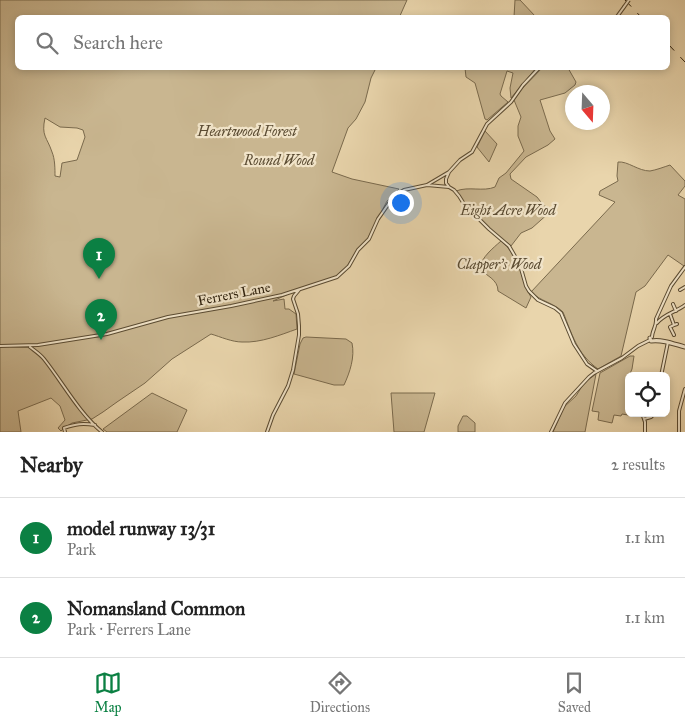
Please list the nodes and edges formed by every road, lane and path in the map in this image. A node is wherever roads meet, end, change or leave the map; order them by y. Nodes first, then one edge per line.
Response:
1 (629, 0) edge
2 (618, 15) edge
3 (537, 70) edge
4 (449, 172) junction
5 (427, 185) junction
6 (449, 187) junction
7 (685, 267) edge
8 (685, 287) edge
9 (299, 290) junction
10 (680, 290) dead end
11 (673, 304) dead end
12 (685, 306) edge
13 (676, 311) junction
14 (670, 314) junction
15 (656, 322) junction
16 (674, 335) dead end
17 (652, 339) junction
18 (668, 342) junction
19 (0, 346) edge
20 (29, 346) junction
21 (685, 347) edge
22 (597, 372) junction
23 (662, 372) edge
24 (685, 389) edge
25 (651, 417) edge
26 (90, 419) junction
27 (644, 419) joint
28 (85, 424) junction
29 (94, 426) junction
30 (65, 432) edge
31 (102, 432) edge
32 (267, 432) edge
33 (552, 432) edge
34 (645, 432) edge
35 (679, 432) edge

1 - 2 street, bridge
3 - 4 street, Ferrers Lane
4 - 5 street, Ferrers Lane
4 - 6 street
5 - 6 street, Ferrers Lane
5 - 9 street, Ferrers Lane
6 - 22 street
7 - 15 street
8 - 10 street
9 - 20 street, Ferrers Lane
9 - 32 street
11 - 13 street
12 - 13 street
13 - 14 street
14 - 15 street
14 - 16 street
15 - 17 street
17 - 18 street
17 - 22 street
18 - 21 street
18 - 23 street
19 - 20 street, Ferrers Lane
20 - 26 street
22 - 33 street
24 - 35 street
25 - 27 street
26 - 28 street
26 - 29 street
27 - 34 street
28 - 29 street
28 - 30 street
29 - 31 street

